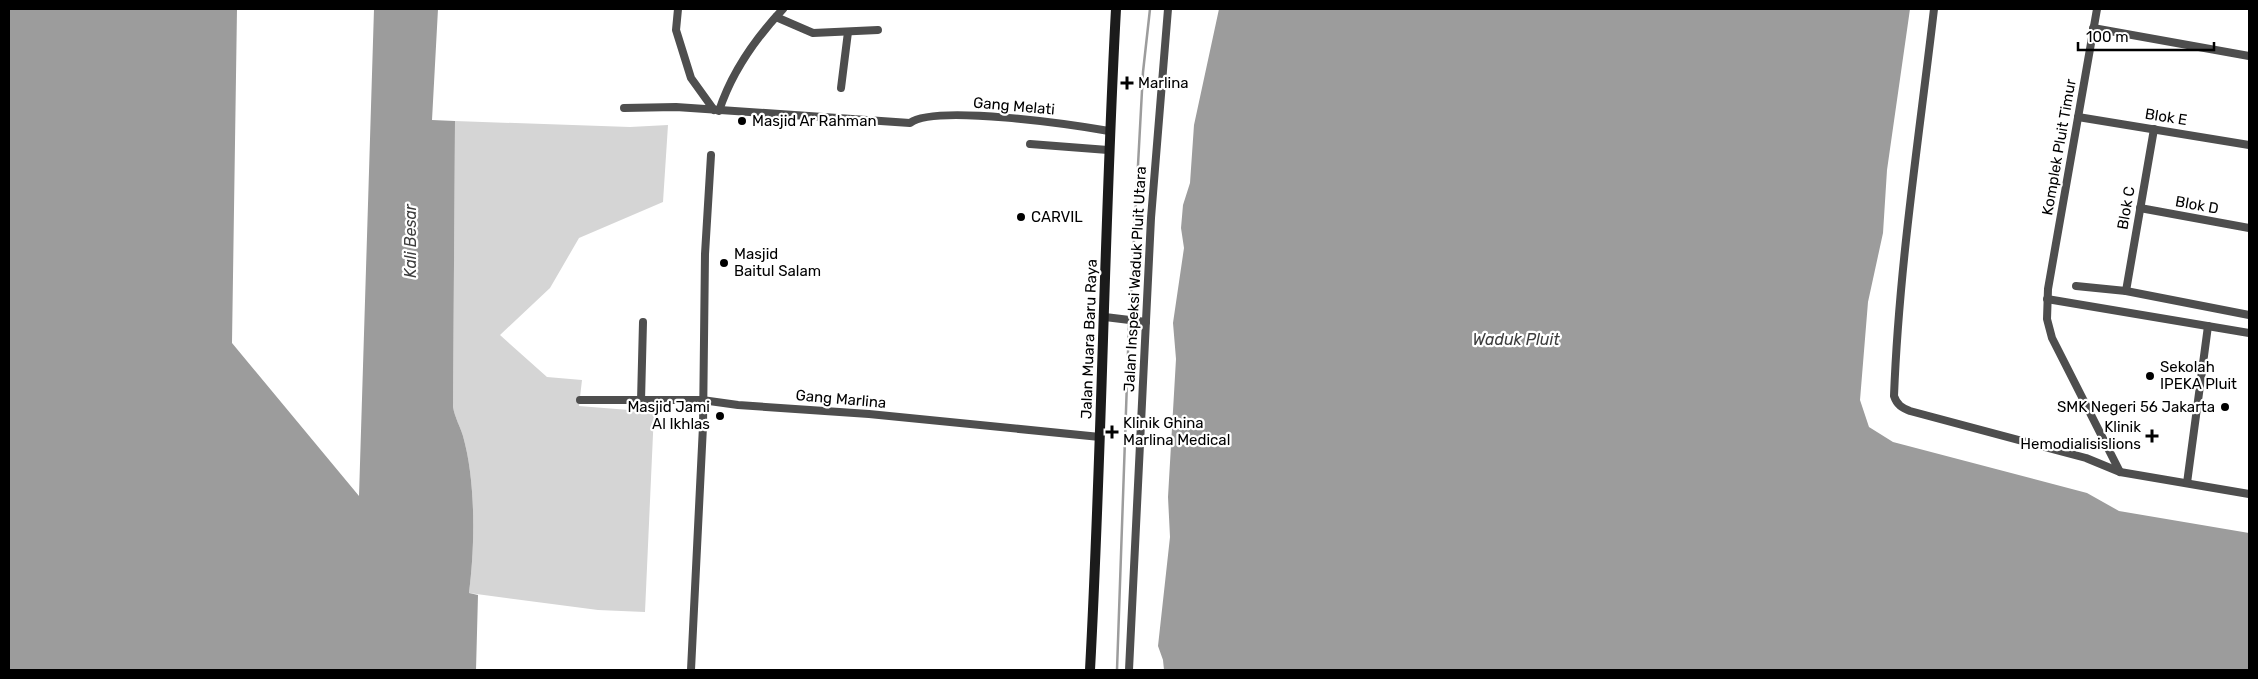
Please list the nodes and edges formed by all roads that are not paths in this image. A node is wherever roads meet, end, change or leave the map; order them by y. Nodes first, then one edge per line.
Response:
1 (678, 9) edge
2 (783, 9) edge
3 (1116, 9) edge
4 (1168, 9) edge
5 (1934, 9) edge
6 (2096, 9) edge
7 (776, 17) junction
8 (2093, 28) junction
9 (878, 30) dead end
10 (848, 32) junction
11 (2249, 56) edge
12 (841, 88) dead end
13 (624, 108) dead end
14 (717, 110) junction
15 (2078, 117) junction
16 (2154, 129) junction
17 (1109, 131) junction
18 (1030, 144) dead end
19 (2249, 145) edge
20 (1108, 150) junction
21 (711, 154) dead end
22 (2140, 208) junction
23 (2249, 228) edge
24 (2076, 286) dead end
25 (2126, 291) junction
26 (2047, 299) junction
27 (2249, 315) edge
28 (1105, 317) junction
29 (643, 322) dead end
30 (1146, 322) junction
31 (2208, 326) junction
32 (2249, 333) edge
33 (580, 400) dead end
34 (702, 400) junction
35 (641, 401) junction
36 (1100, 437) junction
37 (2120, 472) junction
38 (2187, 483) junction
39 (2249, 494) edge
40 (691, 670) edge
41 (1090, 670) edge
42 (1129, 670) edge

1 - 14 street
2 - 7 street
3 - 17 street, Jalan Muara Baru Raya
4 - 30 street, Jalan Inspeksi Waduk Pluit Utara
5 - 37 street
6 - 8 street, Komplek Pluit Timur
7 - 10 street
7 - 14 street
8 - 11 street
8 - 15 street, Komplek Pluit Timur
9 - 10 street
10 - 12 street
13 - 14 street, Gang Melati
14 - 17 street, Gang Melati
15 - 16 street, Blok E
15 - 26 street, Komplek Pluit Timur
16 - 19 street, Blok E
16 - 22 street, Blok C
17 - 20 street, Jalan Muara Baru Raya
18 - 20 street
20 - 28 street, Jalan Muara Baru Raya
21 - 34 street
22 - 23 street, Blok D
22 - 25 street, Blok C
24 - 25 street
25 - 27 street
26 - 31 street
26 - 37 street, Komplek Pluit Timur
28 - 30 street
28 - 36 street, Jalan Muara Baru Raya
29 - 35 street
30 - 42 street, Jalan Inspeksi Waduk Pluit Utara
31 - 32 street
31 - 38 street
33 - 35 street, Gang Marlina
34 - 35 street, Gang Marlina
34 - 36 street, Gang Marlina
34 - 40 street
36 - 41 street, Jalan Muara Baru Raya
37 - 38 street
38 - 39 street

